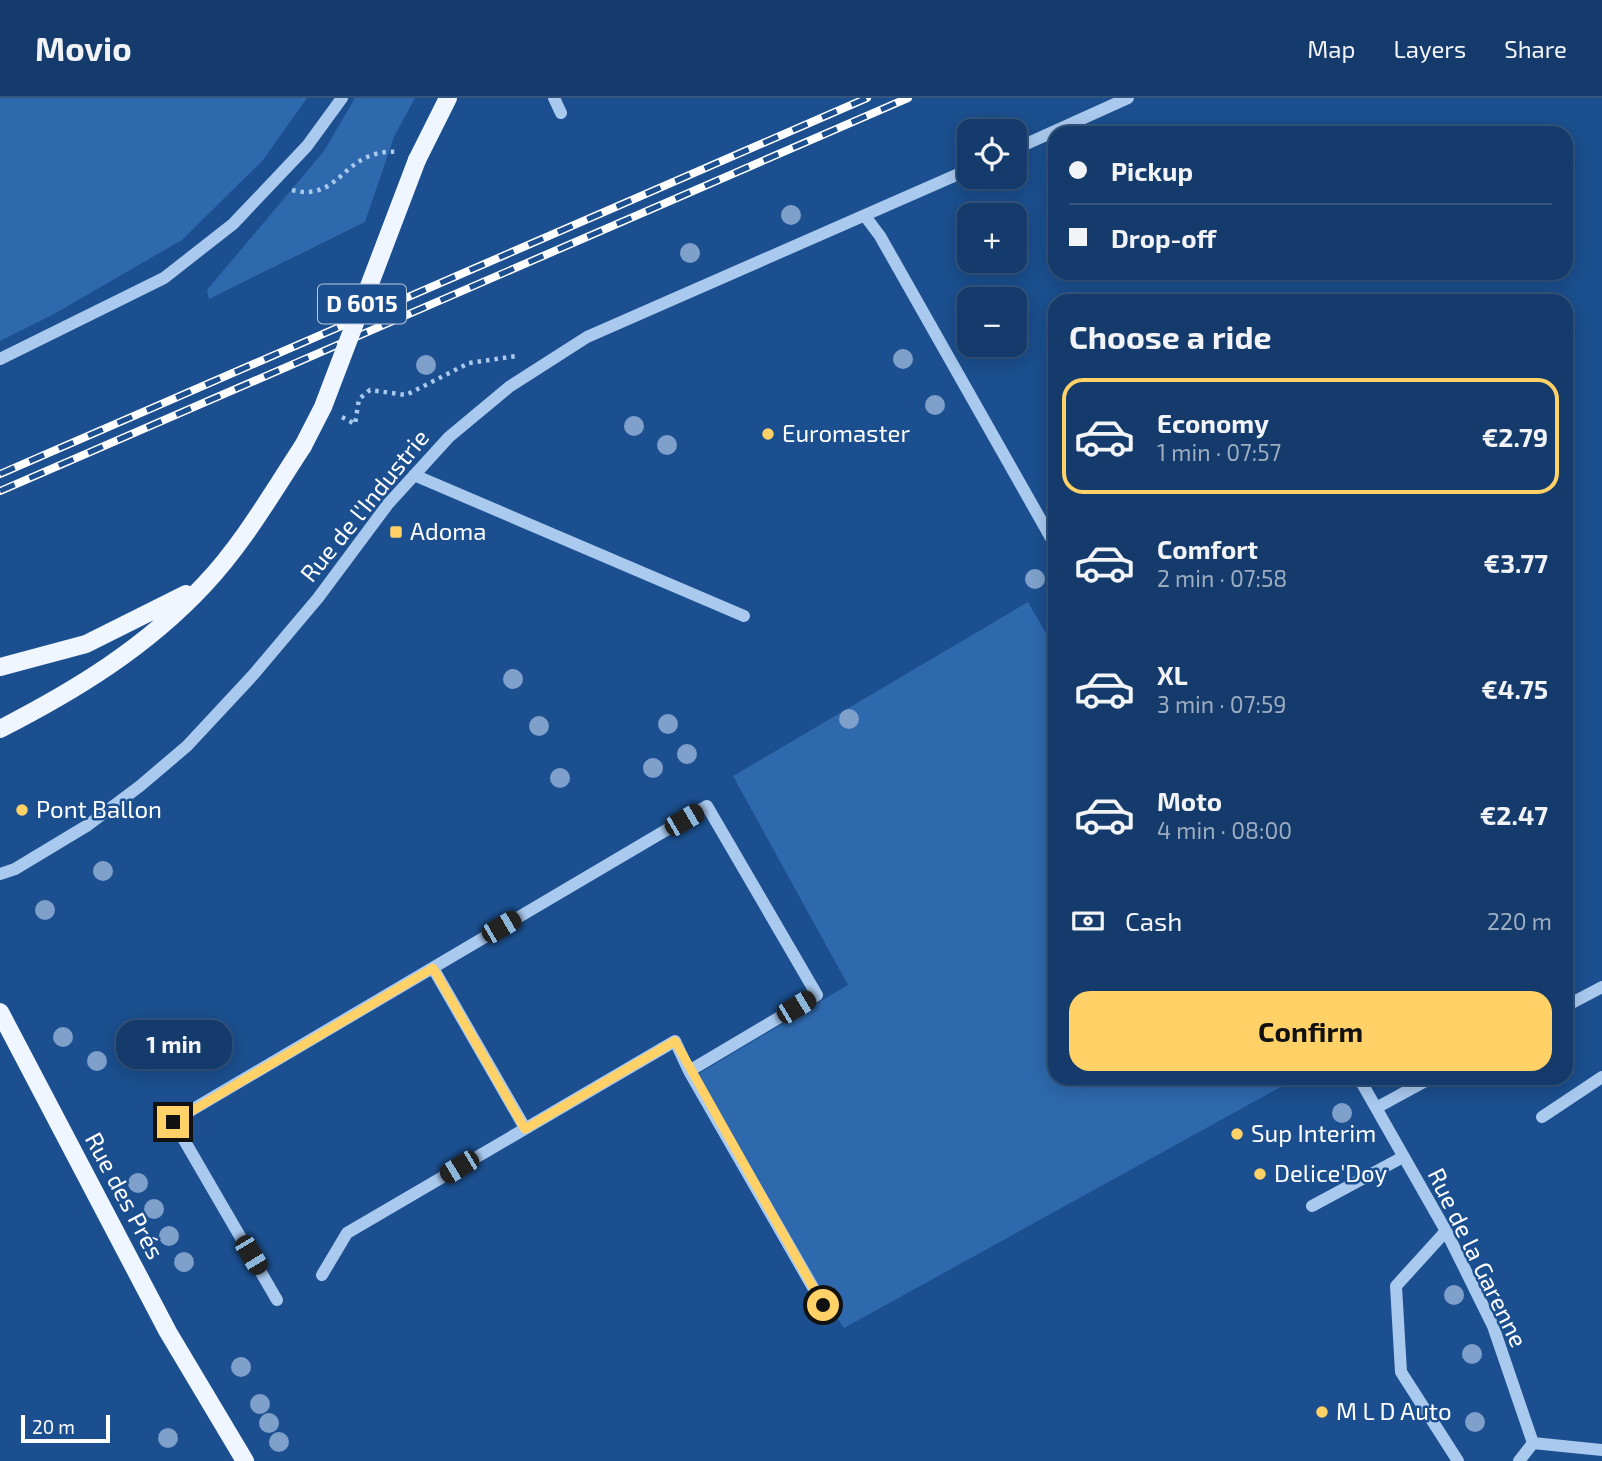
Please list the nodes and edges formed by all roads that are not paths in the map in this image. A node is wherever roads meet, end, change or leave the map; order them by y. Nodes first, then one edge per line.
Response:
1 (342, 98) edge
2 (448, 98) edge
3 (554, 98) edge
4 (1128, 98) edge
5 (561, 113) dead end
6 (1066, 126) edge
7 (1048, 134) edge
8 (1027, 144) edge
9 (957, 175) edge
10 (864, 216) junction
11 (0, 359) edge
12 (414, 475) junction
13 (1048, 533) edge
14 (204, 584) junction
15 (744, 616) dead end
16 (0, 667) edge
17 (0, 729) edge
18 (0, 874) edge
19 (433, 968) junction
20 (1602, 987) edge
21 (1573, 1002) edge
22 (0, 1012) edge
23 (689, 1070) junction
24 (1602, 1077) edge
25 (1363, 1085) edge
26 (1418, 1085) edge
27 (1376, 1108) junction
28 (1542, 1117) dead end
29 (525, 1129) junction
30 (1403, 1157) junction
31 (1312, 1206) dead end
32 (1446, 1231) junction
33 (322, 1275) dead end
34 (277, 1300) dead end
35 (823, 1305) dead end
36 (207, 1400) junction
37 (1533, 1443) junction
38 (1602, 1450) edge
39 (234, 1461) edge
40 (245, 1461) edge
41 (1458, 1461) edge
42 (1519, 1461) edge

1 - 11 street
2 - 14 main road, D 6015, bridge
3 - 5 street
4 - 6 street
7 - 8 street
9 - 10 street, Rue de l'Industrie
10 - 12 street, Rue de l'Industrie
10 - 13 street
12 - 15 street
12 - 18 street, Rue de l'Industrie
14 - 16 main road
14 - 17 main road, D 6015
19 - 23 street
19 - 29 street
19 - 34 street
20 - 21 street
22 - 36 main road, Rue des Prés
23 - 29 street
23 - 35 street
24 - 28 street
25 - 27 street, Rue de la Garenne
26 - 27 street
27 - 30 street, Rue de la Garenne
29 - 33 street
30 - 31 street
30 - 32 street, Rue de la Garenne
32 - 37 street, Rue de la Garenne
32 - 41 street
36 - 39 main road, Rue des Prés
36 - 40 main road, Rue des Prés
37 - 38 street
37 - 42 street

